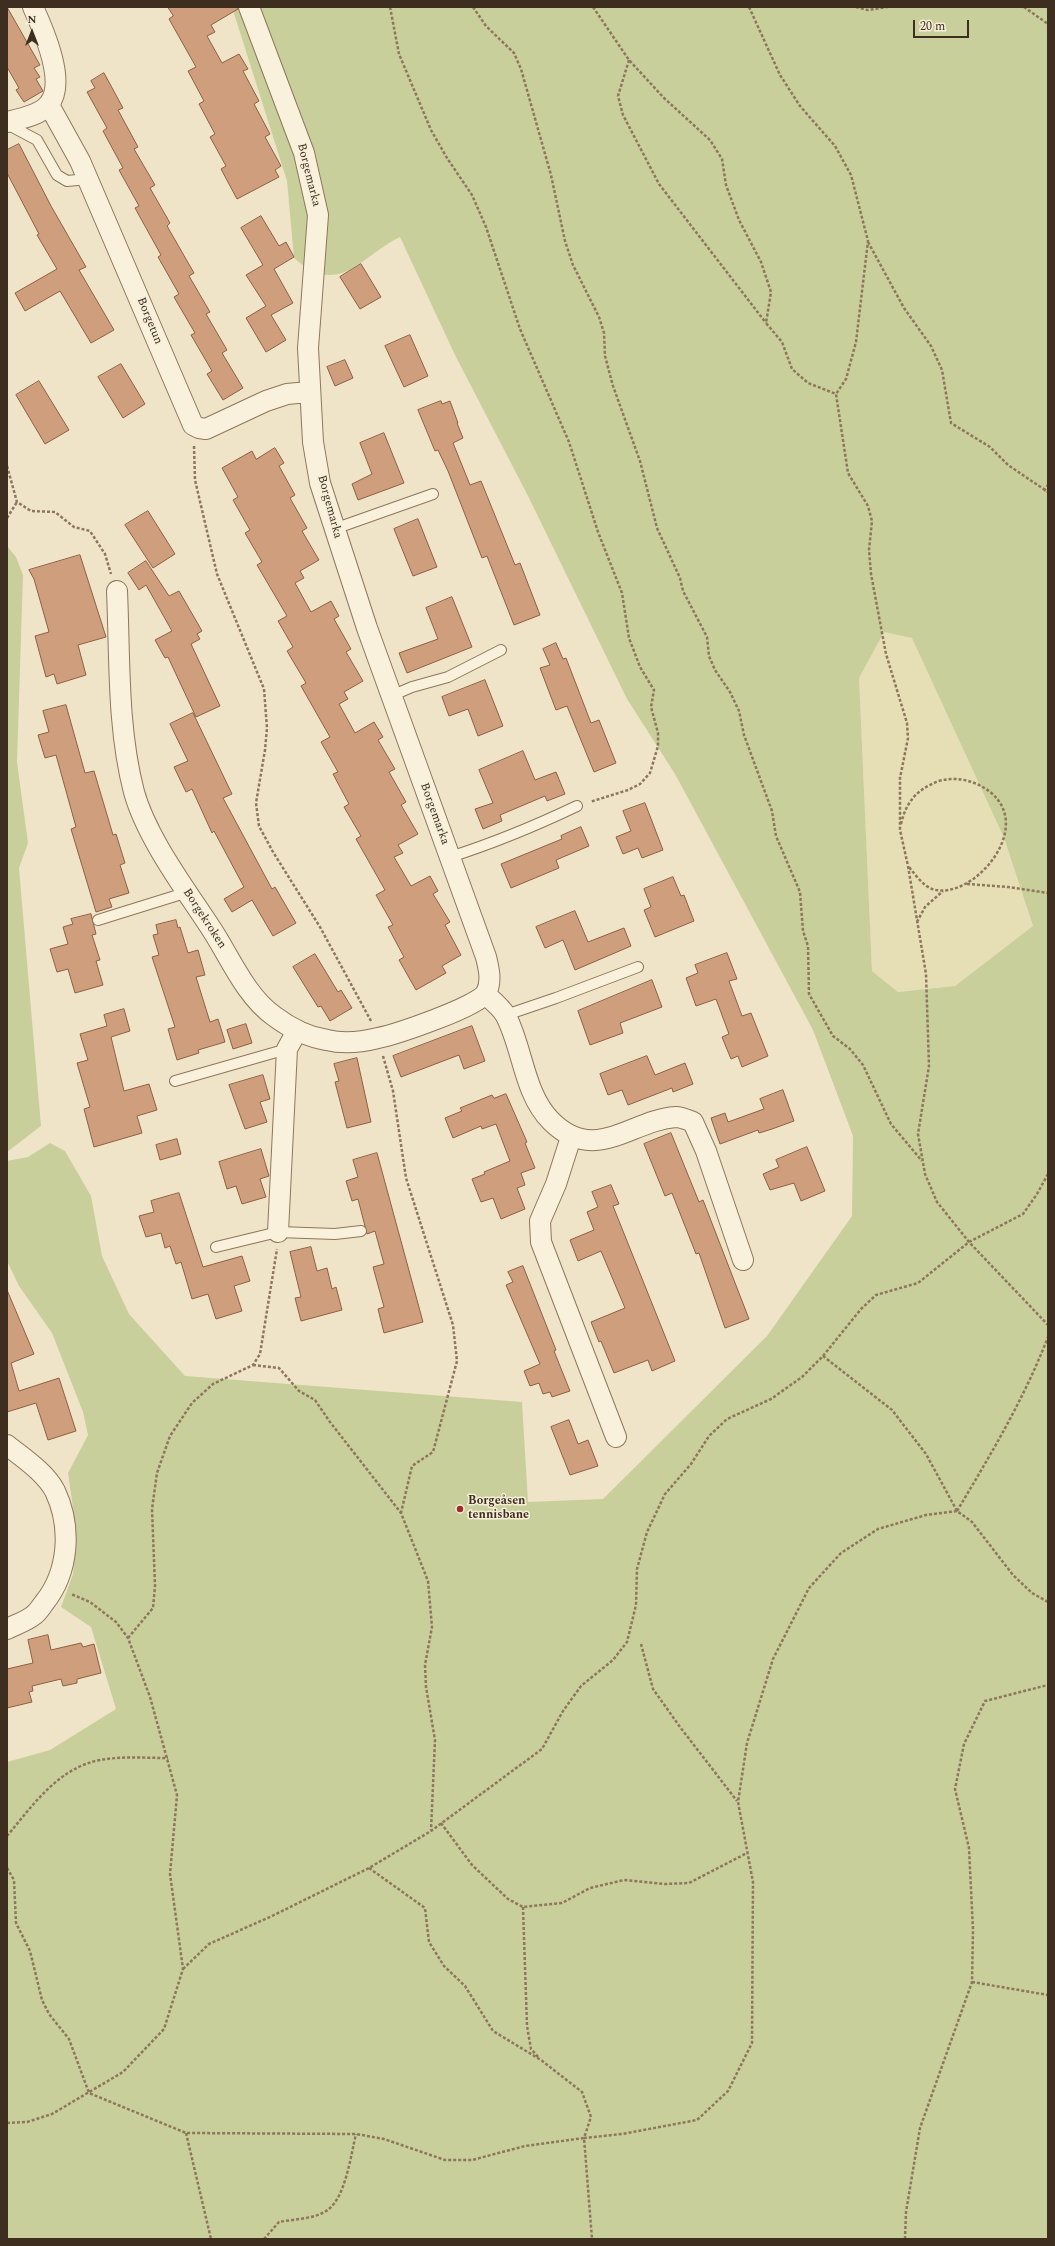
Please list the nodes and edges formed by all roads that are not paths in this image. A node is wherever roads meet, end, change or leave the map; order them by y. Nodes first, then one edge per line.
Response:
1 (33, 7) edge
2 (249, 7) edge
3 (49, 105) junction
4 (7, 123) edge
5 (88, 179) junction
6 (310, 392) junction
7 (433, 494) dead end
8 (334, 529) junction
9 (117, 591) road end
10 (501, 650) dead end
11 (391, 696) junction
12 (578, 806) road end
13 (450, 857) junction
14 (188, 892) junction
15 (98, 920) dead end
16 (638, 967) dead end
17 (485, 994) junction
18 (506, 1014) junction
19 (297, 1031) junction
20 (287, 1049) junction
21 (175, 1081) dead end
22 (571, 1137) junction
23 (361, 1231) dead end
24 (278, 1232) junction
25 (216, 1247) dead end
26 (743, 1260) dead end
27 (616, 1437) dead end
28 (7, 1445) edge
29 (7, 1629) edge

1 - 3 street
2 - 6 street, Borgemarka
3 - 4 street
3 - 5 street, Borgetun
4 - 5 lane
5 - 6 street, Borgetun
6 - 8 street, Borgemarka
7 - 8 lane
8 - 11 street, Borgemarka
9 - 14 street, Borgekroken
10 - 11 lane
11 - 13 street, Borgemarka
12 - 13 lane
13 - 17 street, Borgemarka
14 - 15 lane
14 - 19 street, Borgekroken
16 - 18 lane
17 - 18 street
17 - 19 street, Borgekroken
18 - 22 street
19 - 20 street
20 - 21 lane
20 - 24 street
22 - 26 street
22 - 27 street
23 - 24 lane
24 - 25 lane
28 - 29 street

